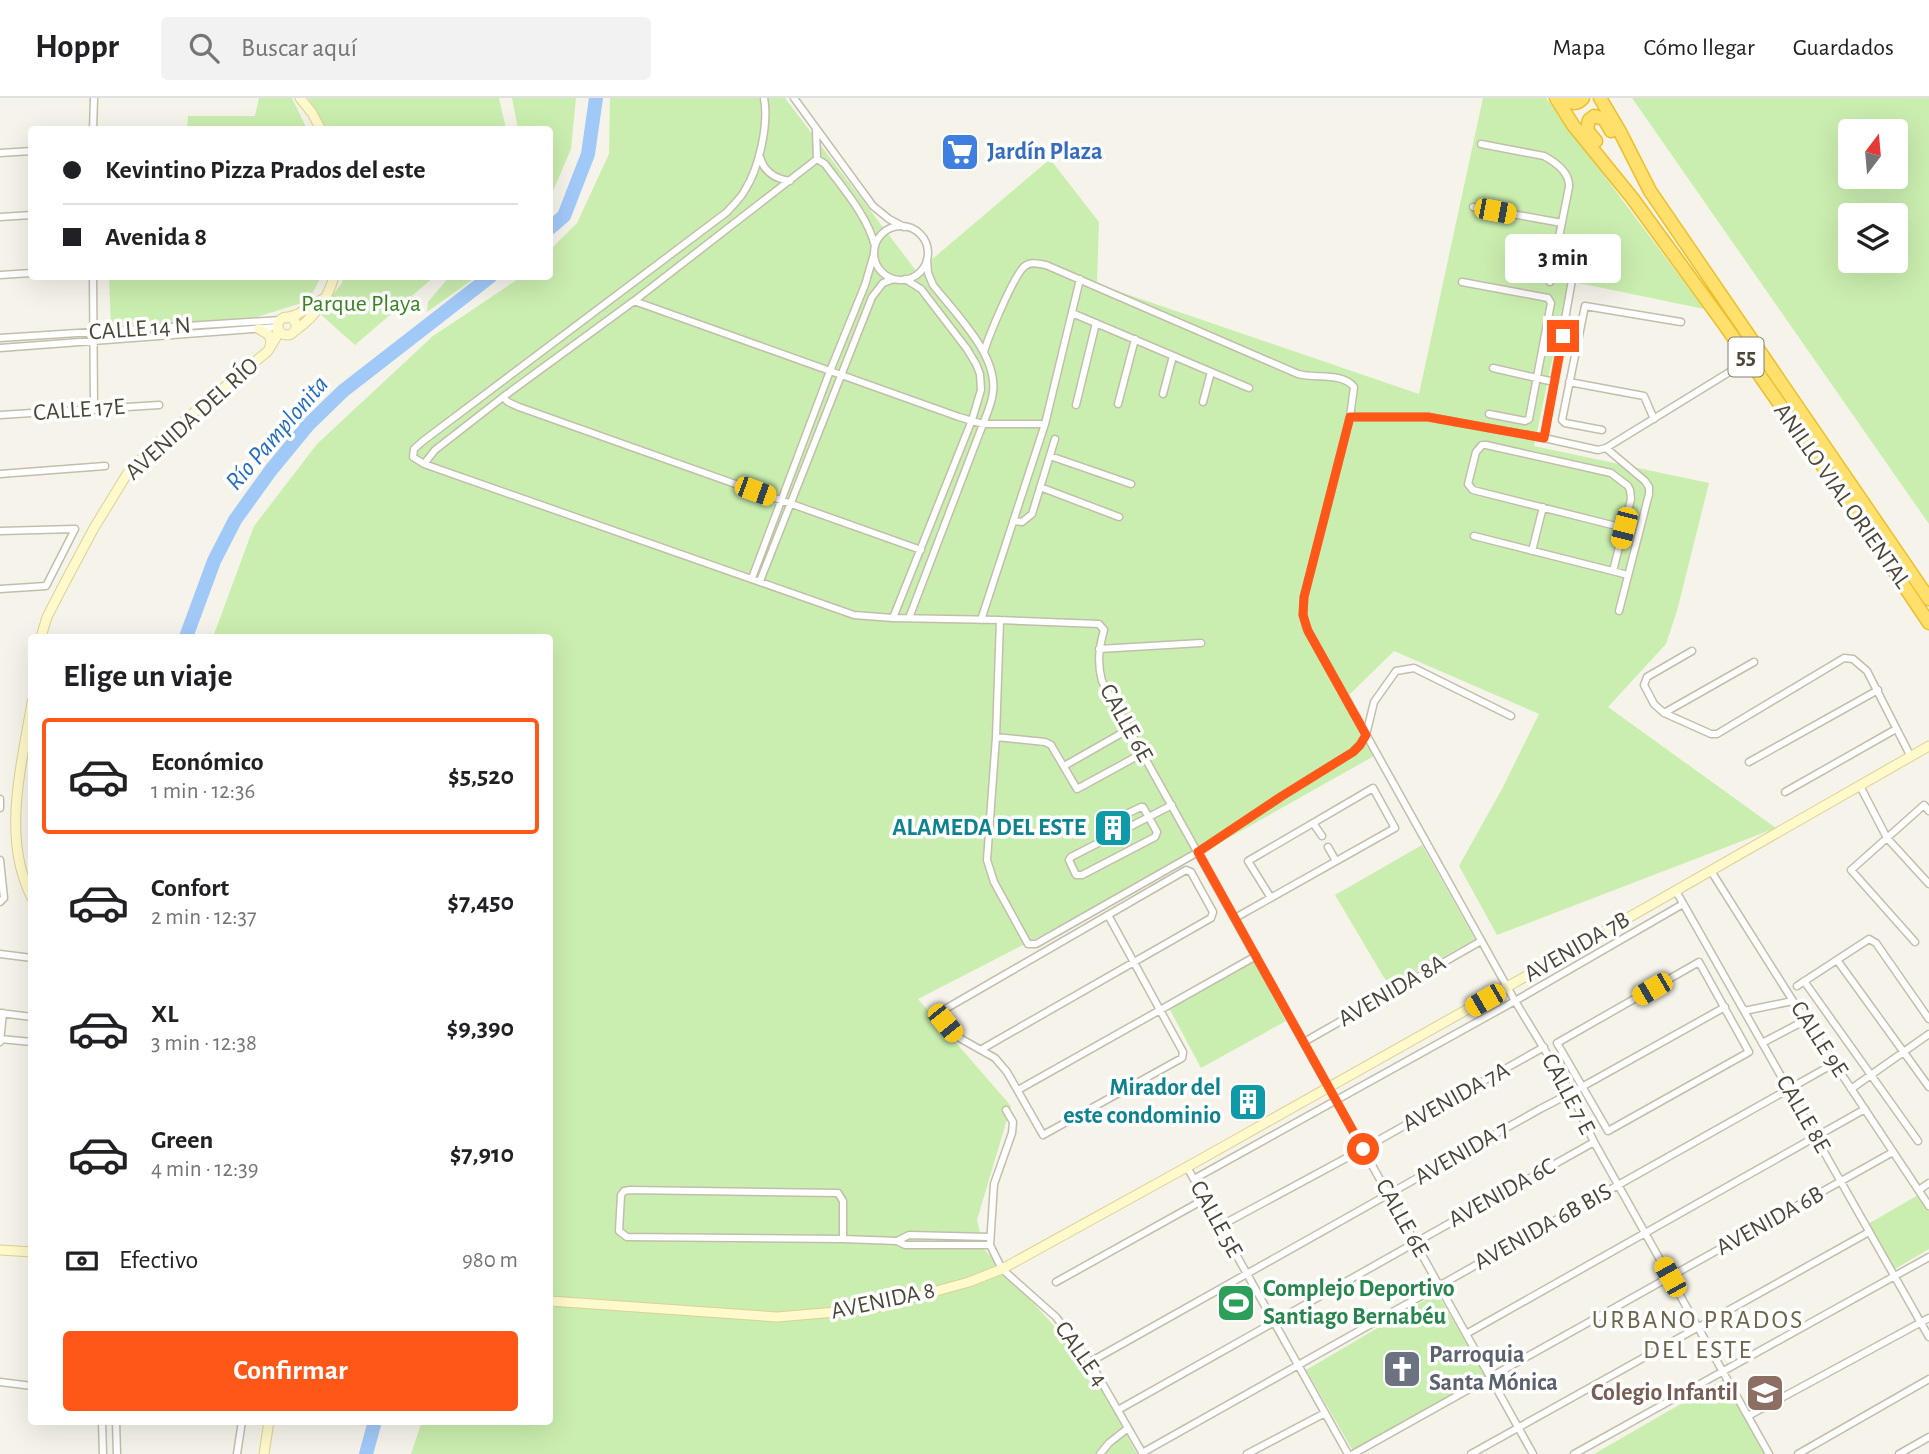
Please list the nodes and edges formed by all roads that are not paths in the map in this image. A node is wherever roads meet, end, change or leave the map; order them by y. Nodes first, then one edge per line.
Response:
1 (94, 98) edge
2 (300, 98) edge
3 (764, 98) edge
4 (794, 98) edge
5 (1556, 98) edge
6 (1564, 98) edge
7 (1583, 98) edge
8 (1600, 98) edge
9 (93, 126) edge
10 (319, 126) edge
11 (816, 130) junction
12 (1625, 140) junction
13 (1481, 144) dead end
14 (1594, 150) junction
15 (28, 151) edge
16 (0, 153) edge
17 (759, 155) junction
18 (817, 159) junction
19 (790, 181) junction
20 (1473, 207) dead end
21 (28, 215) edge
22 (0, 217) edge
23 (1562, 223) junction
24 (904, 227) junction
25 (874, 250) junction
26 (1555, 256) junction
27 (927, 260) junction
28 (28, 273) edge
29 (0, 275) edge
30 (894, 279) junction
31 (905, 279) junction
32 (1080, 279) junction
33 (93, 280) edge
34 (332, 280) edge
35 (1462, 282) dead end
36 (1550, 282) dead end
37 (326, 295) junction
38 (634, 301) junction
39 (1072, 313) junction
40 (282, 322) junction
41 (1681, 322) dead end
42 (1096, 323) junction
43 (259, 329) junction
44 (993, 329) junction
45 (93, 332) junction
46 (293, 333) junction
47 (973, 336) junction
48 (0, 338) edge
49 (1135, 339) junction
50 (93, 342) junction
51 (0, 348) edge
52 (268, 351) junction
53 (984, 352) junction
54 (1173, 356) junction
55 (1749, 360) junction
56 (1493, 368) dead end
57 (830, 370) junction
58 (1211, 372) junction
59 (841, 375) junction
60 (1537, 378) junction
61 (1554, 382) junction
62 (1569, 382) junction
63 (1250, 388) dead end
64 (1163, 394) dead end
65 (503, 397) junction
66 (1203, 402) dead end
67 (1118, 404) dead end
68 (159, 405) dead end
69 (1076, 405) dead end
70 (94, 410) junction
71 (1489, 414) dead end
72 (0, 415) edge
73 (1350, 417) junction
74 (1654, 419) junction
75 (972, 420) junction
76 (983, 424) junction
77 (1045, 424) junction
78 (1602, 430) dead end
79 (1544, 438) junction
80 (1055, 439) dead end
81 (1606, 448) junction
82 (1050, 456) junction
83 (424, 464) junction
84 (105, 466) dead end
85 (0, 474) edge
86 (1131, 484) dead end
87 (1040, 487) junction
88 (781, 500) junction
89 (791, 504) junction
90 (1543, 507) junction
91 (1119, 517) dead end
92 (1013, 521) junction
93 (1624, 528) junction
94 (0, 531) edge
95 (1474, 536) dead end
96 (921, 550) junction
97 (1532, 551) junction
98 (1612, 571) junction
99 (1628, 575) junction
100 (752, 578) junction
101 (760, 581) junction
102 (0, 589) edge
103 (1929, 599) edge
104 (1619, 611) dead end
105 (893, 618) junction
106 (909, 618) junction
107 (981, 620) junction
108 (1000, 620) junction
109 (1929, 623) edge
110 (42, 634) edge
111 (1201, 643) dead end
112 (1099, 649) junction
113 (1692, 651) dead end
114 (1754, 662) dead end
115 (1878, 690) junction
116 (1664, 713) junction
117 (1511, 716) dead end
118 (28, 729) edge
119 (1129, 729) junction
120 (1896, 729) junction
121 (1366, 735) junction
122 (996, 737) junction
123 (1929, 746) edge
124 (1143, 753) junction
125 (1911, 757) junction
126 (1749, 762) dead end
127 (1064, 766) junction
128 (1860, 786) junction
129 (1785, 792) dead end
130 (0, 799) edge
131 (1172, 805) junction
132 (0, 808) edge
133 (1929, 811) edge
134 (1148, 816) junction
135 (1313, 823) junction
136 (1121, 830) junction
137 (1322, 836) dead end
138 (1887, 838) junction
139 (1328, 847) dead end
140 (1198, 852) junction
141 (0, 860) edge
142 (1336, 861) junction
143 (1711, 871) junction
144 (1929, 884) edge
145 (28, 888) edge
146 (1676, 891) junction
147 (1271, 898) junction
148 (0, 902) edge
149 (1683, 904) junction
150 (1108, 915) junction
151 (1235, 918) junction
152 (1481, 941) junction
153 (1915, 942) dead end
154 (1578, 947) junction
155 (0, 954) edge
156 (1256, 956) junction
157 (28, 958) edge
158 (1586, 960) junction
159 (1837, 960) junction
160 (1134, 963) junction
161 (1804, 981) junction
162 (1797, 986) dead end
163 (1507, 987) junction
164 (1515, 1001) junction
165 (1793, 1001) junction
166 (1725, 1007) junction
167 (1160, 1010) junction
168 (1744, 1011) junction
169 (1, 1013) edge
170 (28, 1016) edge
171 (1929, 1018) edge
172 (1806, 1020) junction
173 (1929, 1034) edge
174 (0, 1041) edge
175 (28, 1042) edge
176 (1304, 1042) junction
177 (1762, 1043) junction
178 (1544, 1047) junction
179 (982, 1049) junction
180 (1903, 1052) junction
181 (1835, 1063) junction
182 (1870, 1076) junction
183 (1583, 1086) junction
184 (1329, 1087) junction
185 (1929, 1087) edge
186 (1851, 1088) junction
187 (1789, 1089) junction
188 (1017, 1090) junction
189 (1571, 1093) junction
190 (1336, 1100) junction
191 (1865, 1109) junction
192 (1006, 1110) dead end
193 (1246, 1134) junction
194 (1816, 1137) junction
195 (1918, 1141) dead end
196 (1594, 1142) junction
197 (1254, 1146) junction
198 (1363, 1149) junction
199 (1893, 1152) junction
200 (1187, 1167) junction
201 (1194, 1179) junction
202 (1841, 1181) junction
203 (1929, 1183) edge
204 (1618, 1185) junction
205 (1919, 1190) junction
206 (1389, 1194) junction
207 (1205, 1199) junction
208 (1929, 1206) edge
209 (1220, 1226) junction
210 (1869, 1232) junction
211 (1645, 1233) junction
212 (990, 1237) junction
213 (843, 1239) junction
214 (897, 1241) junction
215 (1415, 1242) junction
216 (990, 1245) junction
217 (0, 1250) edge
218 (28, 1252) edge
219 (1929, 1256) edge
220 (1002, 1269) junction
221 (1247, 1274) junction
222 (1894, 1276) junction
223 (1670, 1277) junction
224 (1056, 1282) dead end
225 (1440, 1286) junction
226 (553, 1301) edge
227 (1929, 1318) edge
228 (1274, 1322) junction
229 (1921, 1322) junction
230 (1698, 1327) junction
231 (1466, 1334) junction
232 (1929, 1337) edge
233 (1090, 1362) junction
234 (1298, 1366) junction
235 (1723, 1371) junction
236 (1490, 1377) junction
237 (1929, 1379) edge
238 (0, 1382) edge
239 (28, 1385) edge
240 (1118, 1410) junction
241 (1325, 1413) junction
242 (1748, 1416) junction
243 (102, 1425) edge
244 (117, 1425) edge
245 (241, 1425) edge
246 (268, 1425) edge
247 (1518, 1428) junction
248 (1128, 1429) junction
249 (1929, 1437) edge
250 (103, 1454) edge
251 (117, 1454) edge
252 (237, 1454) edge
253 (264, 1454) edge
254 (1100, 1454) edge
255 (1143, 1454) edge
256 (1247, 1454) edge
257 (1350, 1454) edge
258 (1471, 1454) edge
259 (1533, 1454) edge
260 (1574, 1454) edge
261 (1769, 1454) edge
262 (1798, 1454) edge
263 (1899, 1454) edge

1 - 9 street
2 - 10 street
3 - 17 street
4 - 11 street
5 - 14 highway, ANILLO VIAL ORIENTAL / 55
6 - 7 highway
8 - 12 highway, ANILLO VIAL ORIENTAL / 55
11 - 18 street
11 - 24 street
12 - 14 highway
12 - 103 highway, ANILLO VIAL ORIENTAL / 55
13 - 23 street
14 - 55 highway, ANILLO VIAL ORIENTAL / 55
15 - 16 street
17 - 19 street
17 - 83 street
18 - 19 street
18 - 25 street
19 - 38 street
20 - 23 street
21 - 22 street
23 - 26 street
24 - 25 street
24 - 27 street
25 - 30 street
25 - 57 street
26 - 36 street
26 - 61 street
27 - 31 street
27 - 47 street
28 - 29 street
30 - 31 street
30 - 59 street
31 - 75 street
32 - 39 street
32 - 44 street
32 - 73 street
33 - 45 street
34 - 37 street
35 - 60 street
37 - 40 street
37 - 46 street, AVENIDA DEL RÍO
38 - 57 street
38 - 65 street
39 - 42 street
39 - 77 street
40 - 43 street, CALLE 14 N
40 - 45 street, CALLE 14 N
40 - 46 street
40 - 46 street
40 - 52 street
41 - 62 street
42 - 49 street
42 - 69 street
43 - 50 street, CALLE 14 N
43 - 52 street
44 - 47 street
44 - 53 street
45 - 48 street, CALLE 14 N
45 - 50 street
46 - 52 street, AVENIDA DEL RÍO
47 - 53 street
49 - 54 street
49 - 67 street
50 - 51 street, CALLE 14 N
50 - 70 street
52 - 110 street, AVENIDA DEL RÍO
53 - 76 street
54 - 58 street
54 - 64 street
55 - 74 street
55 - 109 highway, ANILLO VIAL ORIENTAL / 55
56 - 60 street
57 - 59 street
57 - 88 street
58 - 63 street
58 - 66 street
59 - 75 street
59 - 89 street
60 - 61 street
60 - 71 street
61 - 79 street
62 - 74 street
62 - 78 street
65 - 83 street
65 - 88 street
68 - 70 street, CALLE 17E
70 - 72 street, CALLE 17E
73 - 79 street
73 - 121 street, CALLE 7 E
74 - 81 street
75 - 76 street
75 - 96 street
76 - 77 street
76 - 106 street
77 - 92 street
79 - 81 street
80 - 82 street
81 - 99 street
82 - 86 street
82 - 87 street
83 - 100 street
84 - 85 street
87 - 91 street
87 - 92 street
88 - 89 street
88 - 100 street
89 - 96 street
89 - 101 street
90 - 93 street
90 - 93 street
90 - 97 street
92 - 107 street
93 - 98 street
94 - 102 street
95 - 97 street
96 - 105 street
97 - 98 street
98 - 99 street
99 - 104 street
100 - 101 street
101 - 105 street
105 - 106 street
106 - 107 street
107 - 108 street
108 - 112 street, CALLE 6E
108 - 122 street
111 - 112 street
112 - 119 street, CALLE 6E
113 - 116 street
114 - 116 street
115 - 116 street
115 - 120 street
115 - 126 street
117 - 121 street
118 - 145 street
119 - 124 street, CALLE 6E
119 - 127 street
120 - 125 street
120 - 129 street
121 - 140 street
121 - 152 street, CALLE 7 E
122 - 127 street
122 - 140 street
123 - 125 street, AVENIDA 7B
124 - 127 street
124 - 131 street, CALLE 6E
125 - 128 street, AVENIDA 7B
128 - 138 street
128 - 143 street, AVENIDA 7B
130 - 132 street
131 - 134 street
131 - 140 street, CALLE 6E
133 - 138 street
134 - 136 street
134 - 136 street
134 - 136 street
135 - 137 street
135 - 142 street
135 - 147 street
138 - 144 street
138 - 153 street
139 - 142 street
140 - 151 street, CALLE 6E
141 - 148 street
142 - 147 street
143 - 146 street, AVENIDA 7B
143 - 165 street, CALLE 9E
146 - 149 street, CALLE 8E
146 - 154 street, AVENIDA 7B
147 - 151 street
149 - 158 street, AVENIDA 7B
149 - 168 street, CALLE 8E
150 - 160 street
150 - 160 street
150 - 179 street
151 - 156 street, CALLE 6E
152 - 163 street, CALLE 7 E
152 - 176 street, AVENIDA 8A
154 - 158 street
154 - 163 street, AVENIDA 7B
155 - 157 street
156 - 167 street
156 - 176 street, CALLE 6E
158 - 164 street, AVENIDA 7B
159 - 161 street
159 - 171 street
159 - 180 street
160 - 167 street
160 - 179 street
161 - 162 street
161 - 182 street
163 - 164 street, CALLE 7 E
163 - 184 street, AVENIDA 7B
164 - 178 street, CALLE 7 E
164 - 190 street, AVENIDA 7B
165 - 168 street
165 - 172 street, CALLE 9E
166 - 183 street, AVENIDA 7
166 - 183 street
166 - 183 street
167 - 188 street
167 - 188 street
168 - 177 street, CALLE 8E
169 - 170 street
169 - 174 street
172 - 177 street
172 - 181 street, CALLE 9E
173 - 180 street
174 - 175 street
176 - 184 street, CALLE 6E
177 - 187 street, CALLE 8E
178 - 189 street, CALLE 7 E
178 - 198 street, AVENIDA 7A
179 - 188 street
180 - 182 street
180 - 185 street
181 - 186 street, CALLE 9E
181 - 187 street, AVENIDA 6B BIS
182 - 186 street
182 - 195 street
183 - 189 street, AVENIDA 7
184 - 190 street, CALLE 6E
184 - 193 street, AVENIDA 7B
186 - 191 street, CALLE 9E
187 - 194 street, CALLE 8E
187 - 204 street, AVENIDA 6B BIS
189 - 196 street, CALLE 7 E
189 - 206 street, AVENIDA 7
190 - 197 street, AVENIDA 7B
190 - 198 street, CALLE 6E
191 - 194 street
191 - 199 street, CALLE 9E
192 - 212 street
193 - 197 street
193 - 200 street, AVENIDA 7B
194 - 202 street, CALLE 8E
194 - 211 street
196 - 204 street, CALLE 7 E
196 - 215 street, AVENIDA 6C
197 - 201 street, AVENIDA 7B
198 - 206 street, CALLE 6E
198 - 209 street, AVENIDA 7A
199 - 202 street, AVENIDA 6B
199 - 205 street, CALLE 9E
200 - 201 street, CALLE 5E
200 - 220 street, AVENIDA 8
201 - 207 street, CALLE 5E
202 - 210 street, CALLE 8E
202 - 223 street, AVENIDA 6B
203 - 205 street
204 - 211 street, CALLE 7 E
204 - 225 street, AVENIDA 6B BIS
205 - 208 street, CALLE 9E
206 - 215 street, CALLE 6E
206 - 221 street, AVENIDA 7
207 - 209 street, CALLE 5E
207 - 224 street
209 - 221 street, CALLE 5E
210 - 222 street, CALLE 8E
210 - 230 street
211 - 223 street, CALLE 7 E
211 - 231 street
212 - 214 street
212 - 216 street
213 - 213 street
213 - 214 street
214 - 216 street
215 - 225 street, CALLE 6E
215 - 228 street, AVENIDA 6C
216 - 220 street
217 - 218 street
219 - 222 street
220 - 226 street, AVENIDA 8
220 - 233 street, CALLE 4
221 - 228 street, CALLE 5E
221 - 233 street, AVENIDA 7
222 - 229 street, CALLE 8E
222 - 235 street
223 - 230 street, CALLE 7 E
223 - 236 street, AVENIDA 6B
225 - 231 street, CALLE 6E
225 - 234 street, AVENIDA 6B BIS
227 - 229 street
228 - 234 street, CALLE 5E
228 - 240 street, AVENIDA 6C
229 - 232 street, CALLE 8E
229 - 242 street
230 - 235 street, CALLE 7 E
230 - 247 street
231 - 236 street, CALLE 6E
233 - 240 street, CALLE 4
234 - 241 street, CALLE 5E
234 - 255 street, AVENIDA 6B BIS
235 - 242 street, CALLE 7 E
235 - 260 street
236 - 247 street, CALLE 6E
236 - 257 street, AVENIDA 6B
237 - 262 street
238 - 239 street
240 - 248 street, CALLE 4
241 - 256 street
241 - 257 street, CALLE 5E
242 - 261 street, CALLE 7 E
243 - 250 street
244 - 251 street
245 - 252 street
246 - 253 street
247 - 258 street
247 - 259 street, CALLE 6E
248 - 254 street
248 - 255 street, CALLE 4
249 - 263 street

